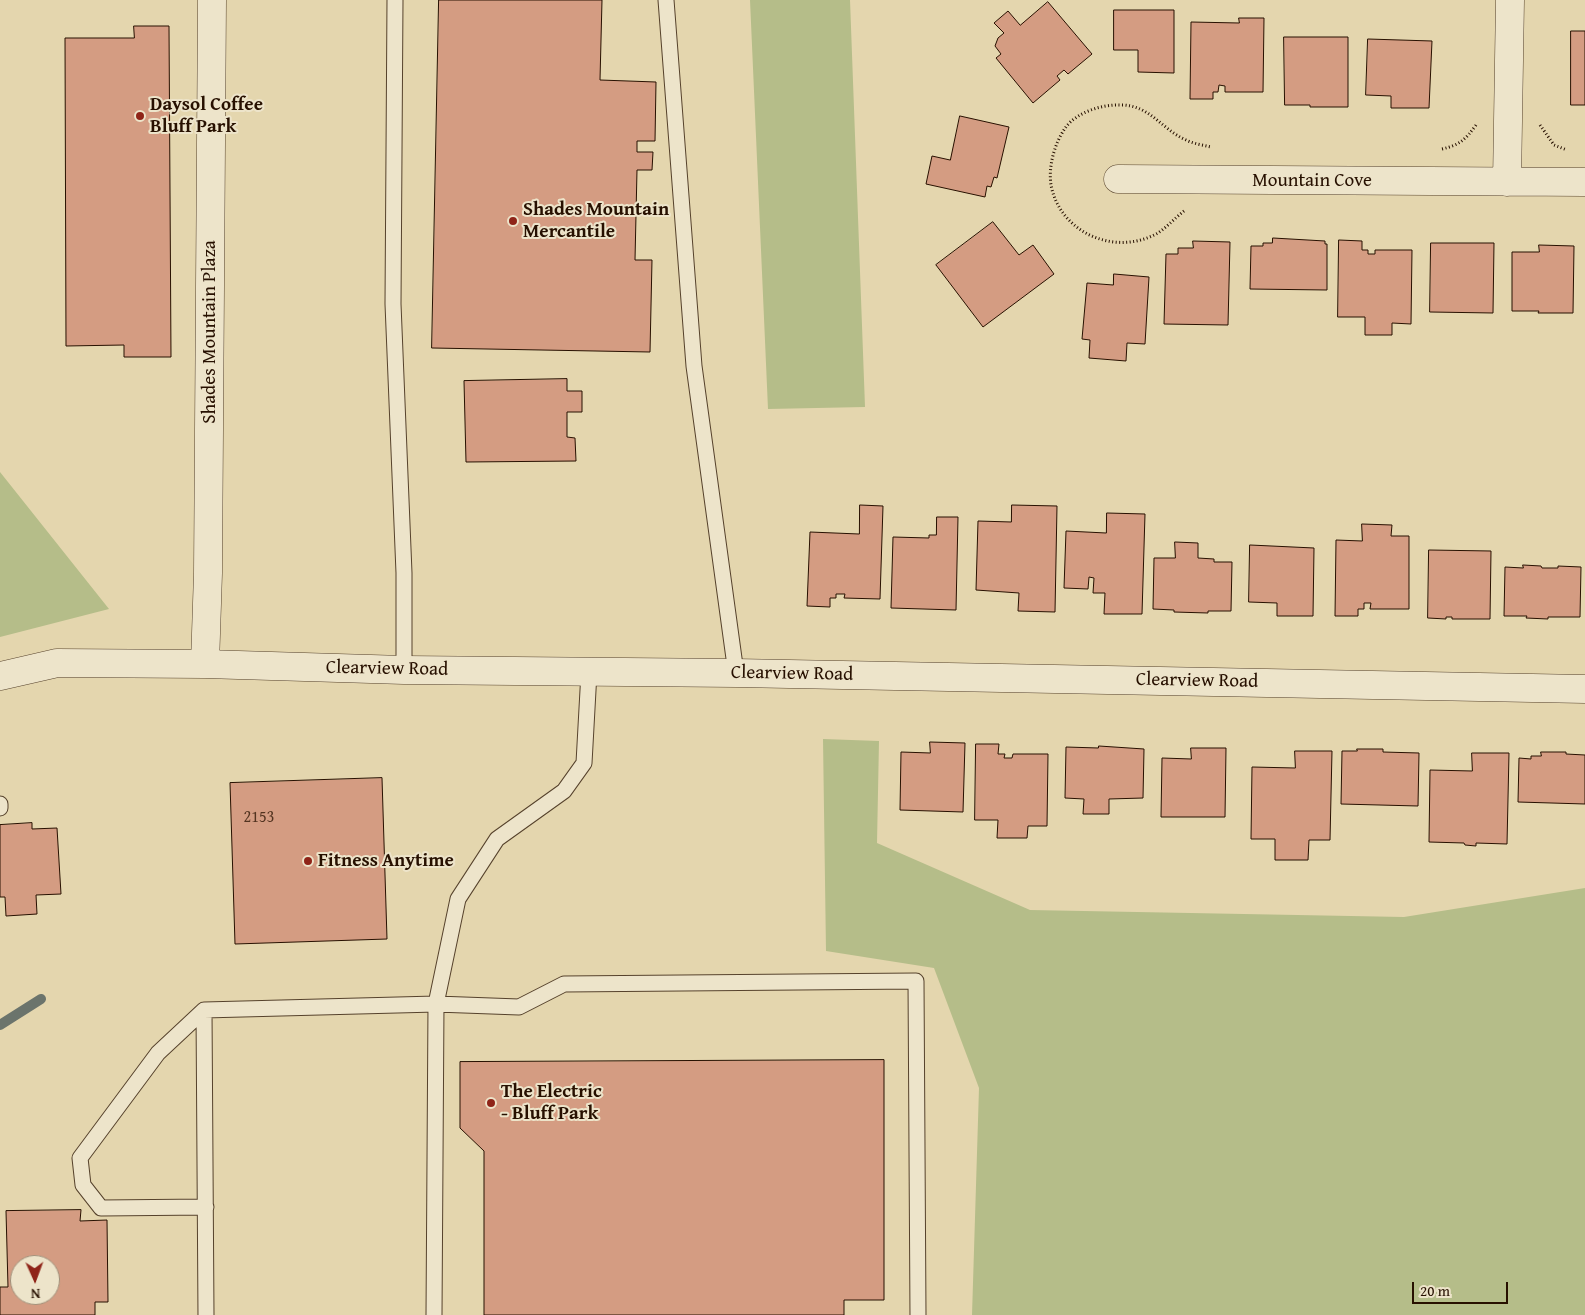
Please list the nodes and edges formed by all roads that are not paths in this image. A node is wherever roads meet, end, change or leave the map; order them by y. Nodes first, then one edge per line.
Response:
1 (212, 0) edge
2 (395, 0) edge
3 (666, 0) edge
4 (1510, 0) edge
5 (1118, 180) dead end
6 (1507, 182) junction
7 (1585, 182) edge
8 (205, 664) junction
9 (404, 670) junction
10 (590, 672) junction
11 (736, 673) junction
12 (0, 676) edge
13 (1585, 689) edge
14 (436, 1004) junction
15 (204, 1010) junction
16 (206, 1206) junction
17 (206, 1315) edge
18 (434, 1315) edge
19 (918, 1315) edge

1 - 8 street, Shades Mountain Plaza
2 - 9 lane
3 - 11 lane
4 - 6 street
5 - 6 street, Mountain Cove
6 - 7 street, Mountain Cove
8 - 9 street, Clearview Road
8 - 12 street, Clearview Road
9 - 10 street, Clearview Road
10 - 11 street, Clearview Road
10 - 14 lane
11 - 13 street, Clearview Road
14 - 15 lane
14 - 18 lane
14 - 19 lane
15 - 16 lane
15 - 16 lane
16 - 17 lane

